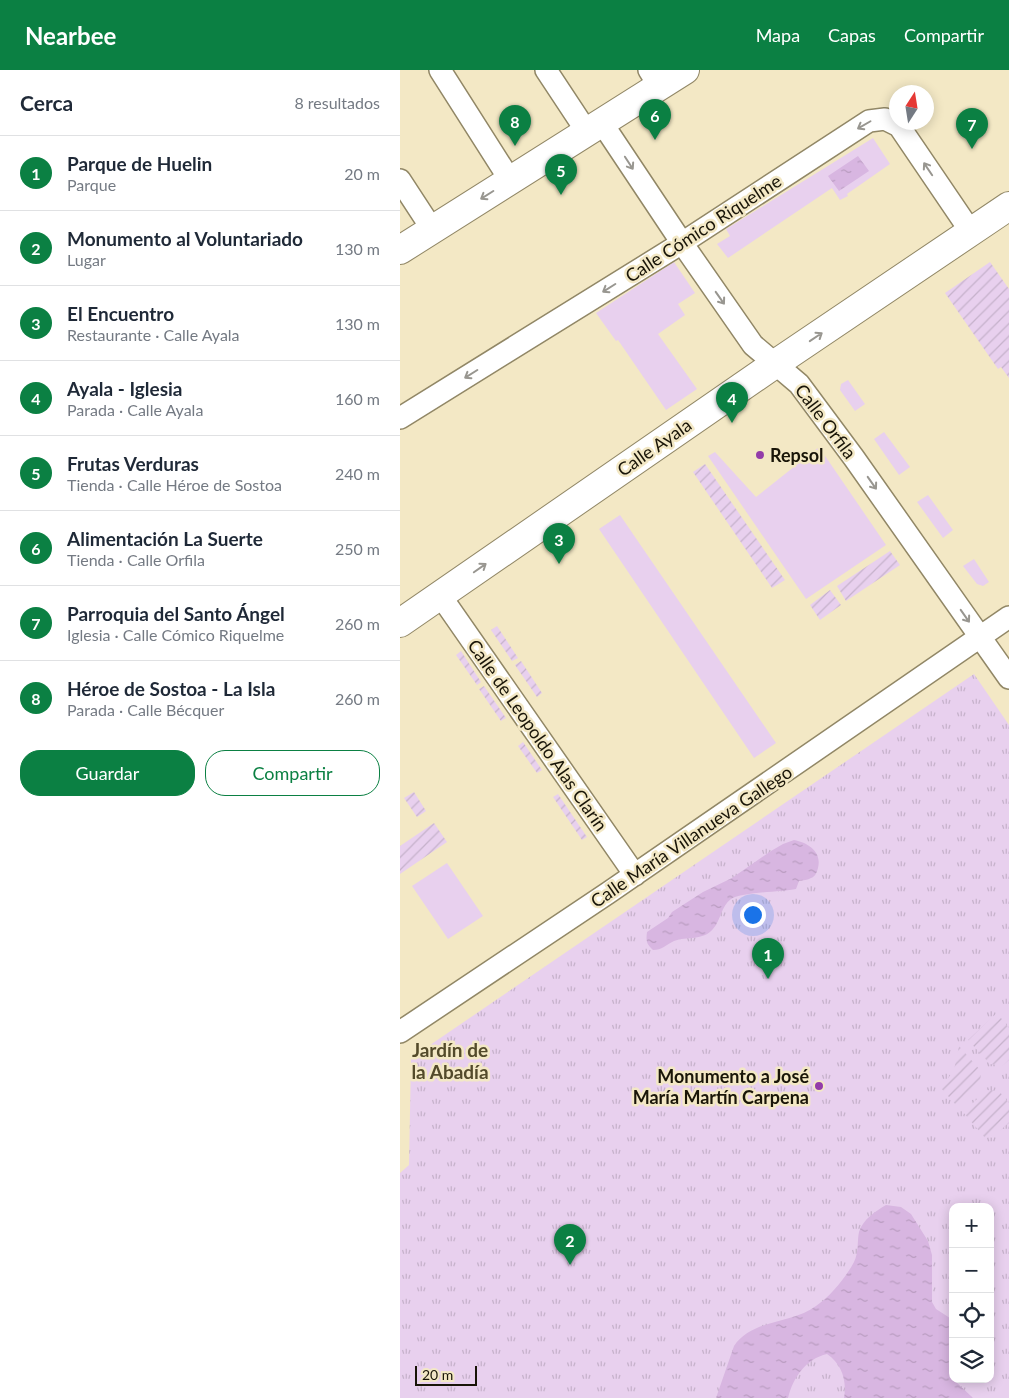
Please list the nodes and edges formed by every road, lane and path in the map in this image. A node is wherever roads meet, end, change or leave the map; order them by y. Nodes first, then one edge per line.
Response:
1 (440, 70) edge
2 (546, 70) edge
3 (685, 70) edge
4 (654, 78) edge
5 (594, 128) junction
6 (400, 180) edge
7 (510, 180) junction
8 (1009, 206) edge
9 (432, 229) junction
10 (971, 232) junction
11 (682, 243) junction
12 (400, 250) edge
13 (775, 364) junction
14 (400, 418) edge
15 (440, 595) junction
16 (1009, 618) edge
17 (400, 623) edge
18 (980, 637) junction
19 (1009, 678) edge
20 (635, 875) junction
21 (400, 1032) edge

1 - 7 street
2 - 5 street, Calle Orfila
3 - 4 main road
4 - 5 main road
5 - 7 main road
5 -> 11 street, Calle Orfila
6 - 9 street
7 -> 9 main road
8 - 10 main road, Calle Ayala
9 - 12 main road
10 -> 11 street, Calle Cómico Riquelme
13 -> 10 main road, Calle Ayala
11 -> 13 street, Calle Orfila
11 -> 14 street, Calle Cómico Riquelme
15 -> 13 main road, Calle Ayala
13 -> 18 street, Calle Orfila
15 - 17 main road, Calle Ayala
15 - 20 street, Calle de Leopoldo Alas Clarín
16 - 18 street, Calle María Villanueva Gallego
18 - 19 street, Calle Orfila
18 - 20 street, Calle María Villanueva Gallego
20 - 21 street, Calle María Villanueva Gallego

